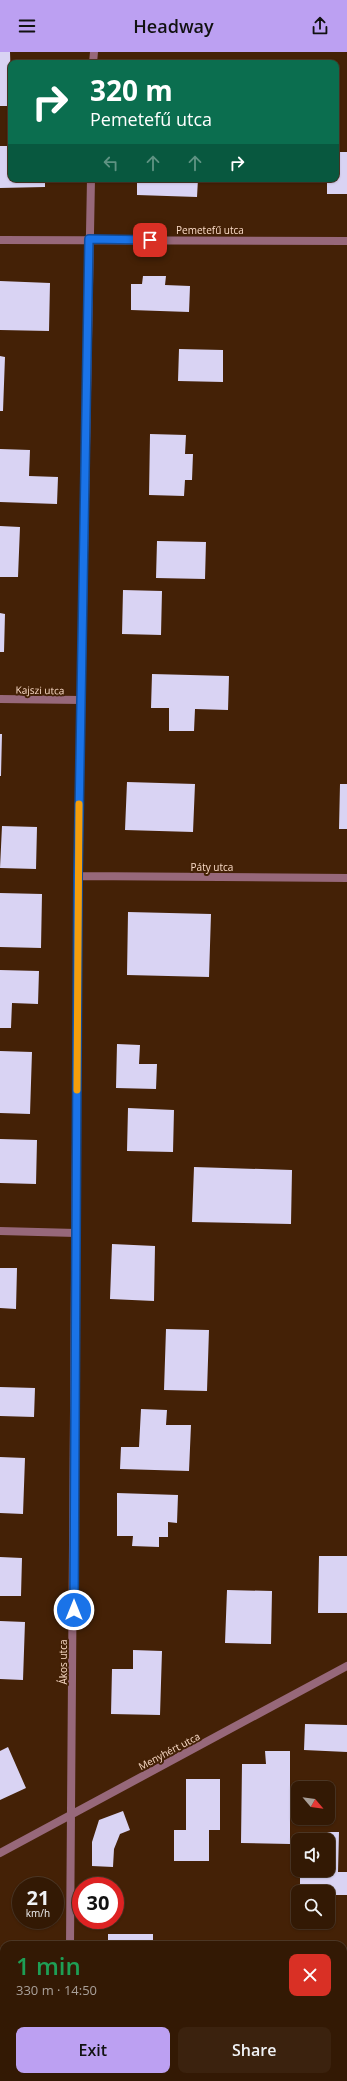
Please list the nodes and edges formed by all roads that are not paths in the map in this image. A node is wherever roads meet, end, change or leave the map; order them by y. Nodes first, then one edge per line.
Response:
1 (90, 182) edge
2 (89, 239) junction
3 (0, 240) edge
4 (347, 241) edge
5 (0, 699) edge
6 (81, 700) junction
7 (78, 876) junction
8 (347, 878) edge
9 (0, 1231) edge
10 (76, 1233) junction
11 (347, 1666) edge
12 (72, 1814) junction
13 (0, 1852) edge
14 (70, 1941) edge

1 - 2 street, Ákos utca
2 - 3 street, Pemetefű utca
2 - 4 street, Pemetefű utca
2 - 6 street, Ákos utca
5 - 6 street, Kajszi utca
6 - 7 street, Ákos utca
7 - 8 street, Páty utca
7 - 10 street, Ákos utca
9 - 10 street
10 - 12 street, Ákos utca
11 - 12 street, Menyhért utca
12 - 13 street, Menyhért utca
12 - 14 street, Ákos utca

